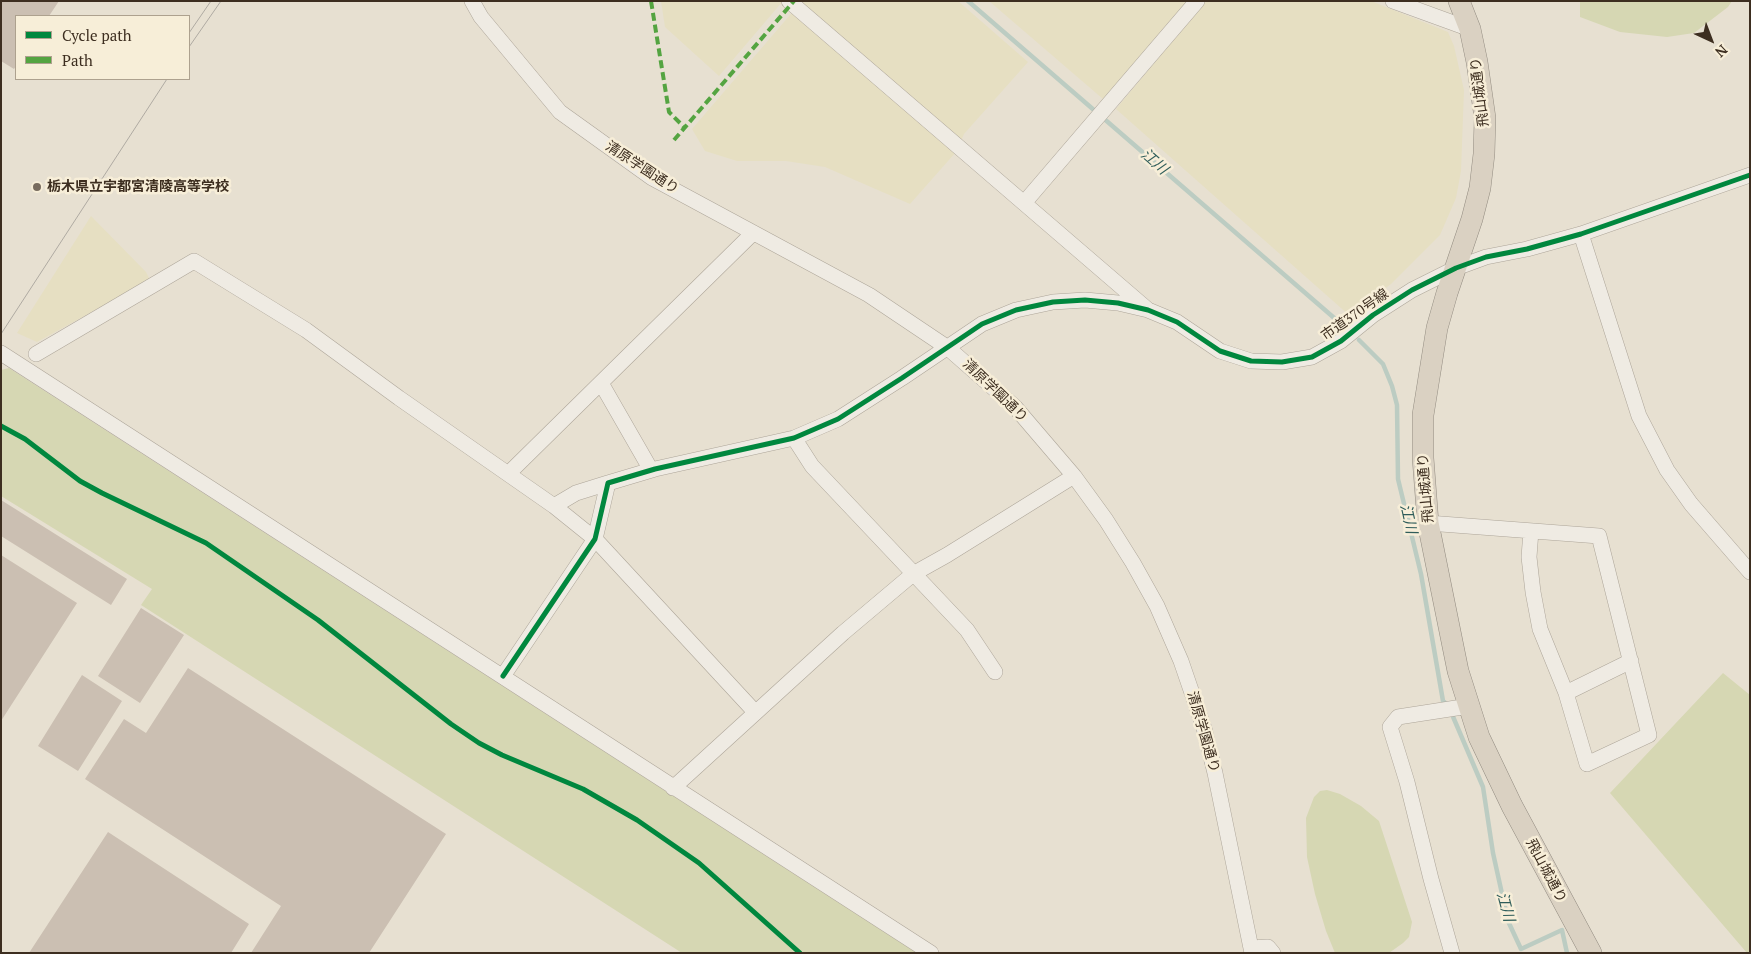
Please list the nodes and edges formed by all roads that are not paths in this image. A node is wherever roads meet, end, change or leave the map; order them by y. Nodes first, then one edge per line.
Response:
1 (472, 1) edge
2 (789, 1) edge
3 (1197, 1) edge
4 (1393, 1) edge
5 (1460, 1) edge
6 (1470, 29) junction
7 (1750, 175) edge
8 (1024, 203) junction
9 (753, 233) junction
10 (1581, 234) junction
11 (1456, 268) junction
12 (1148, 310) junction
13 (948, 348) junction
14 (1, 353) edge
15 (36, 354) dead end
16 (601, 383) junction
17 (794, 438) junction
18 (651, 470) junction
19 (508, 474) junction
20 (1074, 476) junction
21 (608, 483) junction
22 (554, 506) junction
23 (1428, 523) junction
24 (1531, 531) junction
25 (595, 540) junction
26 (1750, 572) edge
27 (912, 574) junction
28 (1631, 661) junction
29 (995, 672) dead end
30 (503, 676) junction
31 (1566, 693) junction
32 (1469, 706) junction
33 (755, 712) junction
34 (673, 788) junction
35 (1252, 951) edge
36 (931, 953) edge
37 (1273, 953) edge
38 (1452, 953) edge
39 (1591, 953) edge

1 - 9 street, 清原学園通り
2 - 8 street
3 - 8 street
4 - 6 street
5 - 6 highway, 飛山城通り
6 - 11 highway, 飛山城通り
7 - 10 street, 市道370号線
8 - 12 street
9 - 13 street, 清原学園通り
9 - 16 street
10 - 11 street, 市道370号線
10 - 26 street
11 - 12 street, 市道370号線
11 - 23 highway, 飛山城通り
12 - 13 street, 市道370号線
13 - 17 street, 市道370号線
13 - 20 street, 清原学園通り
14 - 30 street
15 - 19 street
16 - 18 street
16 - 19 street
17 - 18 street, 市道370号線
17 - 27 street
18 - 21 street, 市道370号線
19 - 22 street
20 - 27 street
20 - 35 street, 清原学園通り
21 - 22 street, 市道370号線
21 - 25 street
22 - 25 street
23 - 24 street
23 - 32 highway, 飛山城通り
24 - 28 street
24 - 31 street
25 - 30 street
25 - 33 street
27 - 29 street
27 - 33 street
28 - 31 street
28 - 31 street
30 - 34 street
32 - 38 street
32 - 39 highway, 飛山城通り
33 - 34 street
34 - 36 street
35 - 37 street

